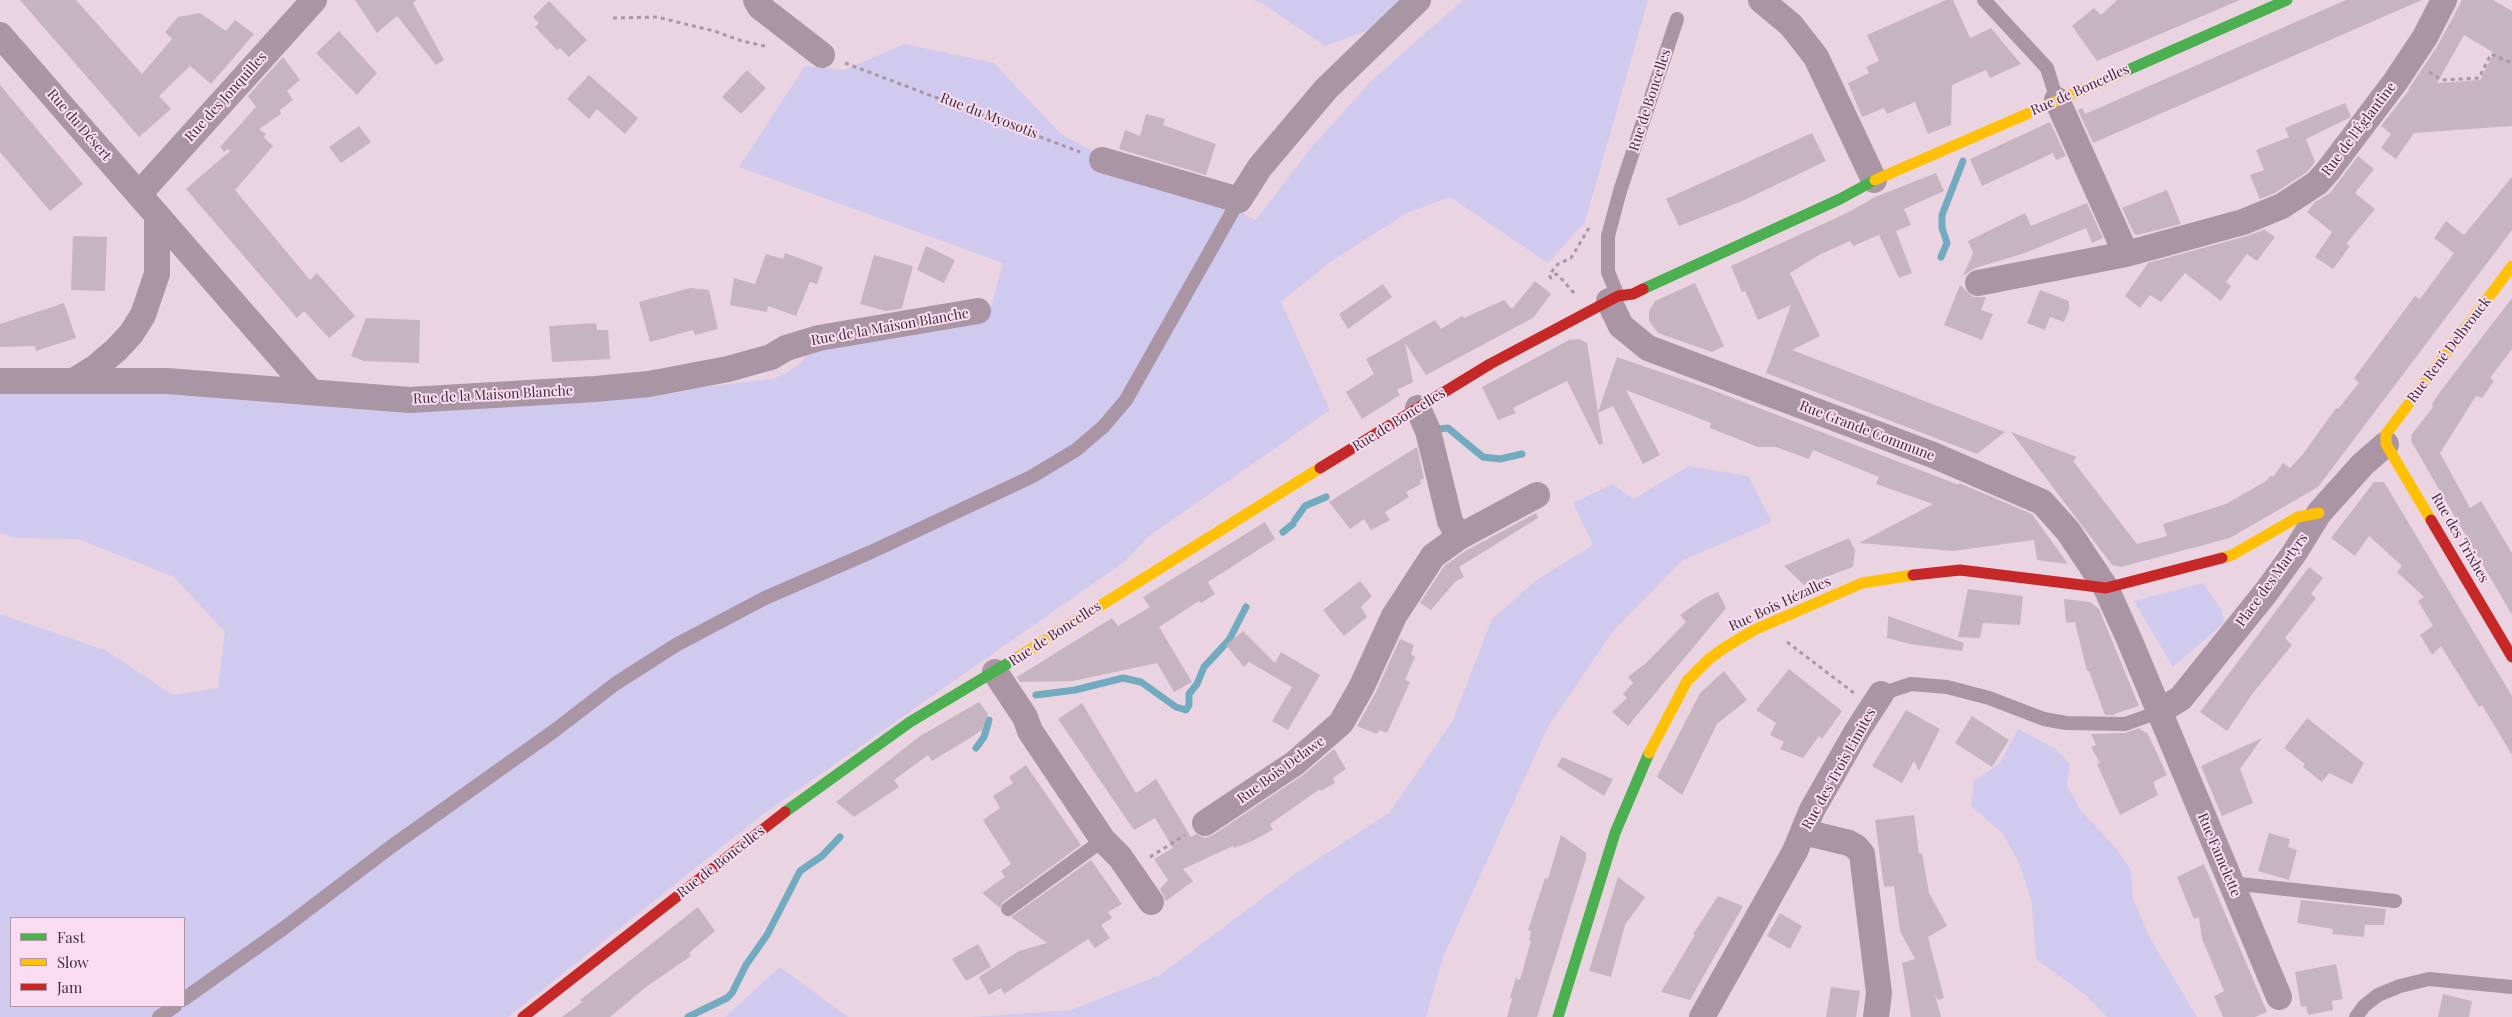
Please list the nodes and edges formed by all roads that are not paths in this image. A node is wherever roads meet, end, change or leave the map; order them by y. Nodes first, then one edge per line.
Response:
1 (314, 0) edge
2 (756, 0) edge
3 (1418, 0) edge
4 (1761, 0) edge
5 (1984, 0) edge
6 (2287, 0) edge
7 (2444, 0) edge
8 (1677, 19) dead end
9 (0, 35) edge
10 (822, 55) road end
11 (2058, 100) junction
12 (1102, 160) road end
13 (1874, 180) junction
14 (139, 194) junction
15 (1239, 200) junction
16 (157, 215) junction
17 (2126, 254) junction
18 (2512, 266) edge
19 (1978, 283) dead end
20 (1614, 298) junction
21 (978, 312) dead end
22 (75, 380) junction
23 (0, 381) edge
24 (311, 392) junction
25 (1418, 408) junction
26 (2386, 439) junction
27 (1537, 495) dead end
28 (2319, 513) junction
29 (1459, 537) junction
30 (2106, 588) junction
31 (2512, 657) edge
32 (995, 672) junction
33 (1877, 701) joint
34 (2160, 712) junction
35 (1205, 823) road end
36 (1804, 832) junction
37 (1103, 840) junction
38 (2231, 883) junction
39 (2395, 901) dead end
40 (1151, 902) dead end
41 (1008, 908) dead end
42 (2512, 987) edge
43 (2279, 997) dead end
44 (185, 998) edge
45 (174, 1007) edge
46 (159, 1017) edge
47 (522, 1017) edge
48 (1558, 1017) edge
49 (1702, 1017) edge
50 (1876, 1017) edge
51 (2356, 1017) edge

1 - 14 street, Rue des Jonquilles
2 - 10 street
3 - 15 street
4 - 13 street
5 - 11 lane
6 - 11 main road, Rue de Boncelles
7 - 17 street, Rue de l'Églantine
8 - 20 lane, Rue de Boncelles
9 - 14 street, Rue du Désert
11 - 13 main road, Rue de Boncelles
11 - 17 street
12 - 15 street
13 - 20 main road, Rue de Boncelles
14 - 16 street, Rue du Désert
15 - 44 lane
16 - 22 street
16 - 24 street, Rue du Désert
17 - 19 street, Rue de l'Églantine
18 - 26 main road, Rue René Delbrouck
20 - 25 main road, Rue de Boncelles
20 - 30 street, Rue Grande Commune
21 - 24 street, Rue de la Maison Blanche
22 - 23 street, Rue de la Maison Blanche
22 - 24 street, Rue de la Maison Blanche
25 - 29 street
25 - 32 main road, Rue de Boncelles
26 - 28 street, Rue René Delbrouck
26 - 31 main road, Rue des Trixhes
27 - 29 street, Rue Bois Delawe
28 - 30 main road, Place des Martyrs
28 - 34 street, Place des Martyrs
29 - 35 street, Rue Bois Delawe
30 - 34 street
30 - 48 main road, Rue Bois Hézalles
32 - 37 street
32 - 47 main road, Rue de Boncelles
33 - 34 lane, Rue des Trois Limites
33 - 36 street, Rue des Trois Limites
34 - 38 street, Rue Famelette
36 - 49 street, Rue des Trois Limites
36 - 50 street
37 - 40 street
37 - 41 lane
38 - 39 lane
38 - 43 street, Rue Famelette
42 - 51 lane
45 - 46 lane

